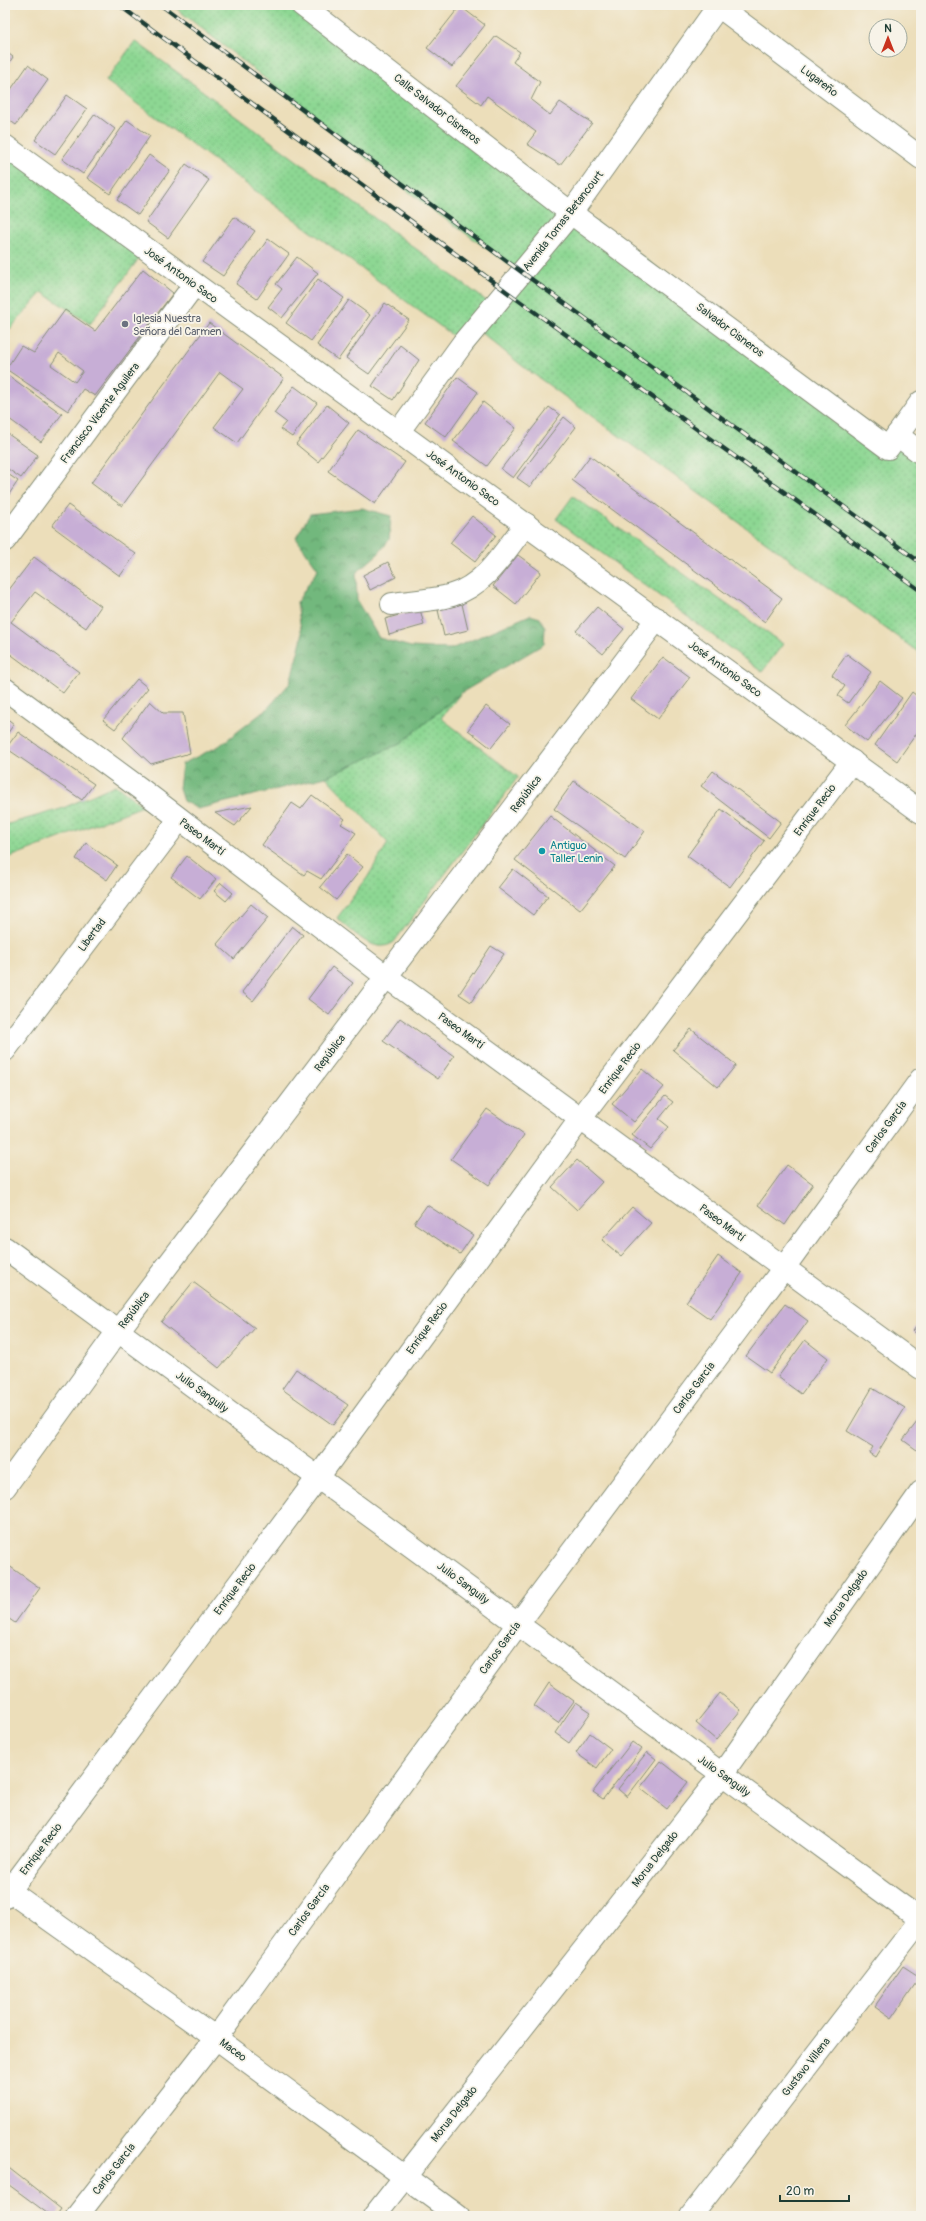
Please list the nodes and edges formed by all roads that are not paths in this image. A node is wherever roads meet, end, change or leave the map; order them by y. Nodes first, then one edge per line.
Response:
1 (302, 5) edge
2 (718, 5) edge
3 (5, 146) edge
4 (921, 158) edge
5 (571, 213) junction
6 (194, 285) junction
7 (921, 402) edge
8 (399, 431) junction
9 (893, 441) junction
10 (921, 453) edge
11 (526, 524) junction
12 (5, 540) edge
13 (392, 604) dead end
14 (657, 619) junction
15 (5, 689) edge
16 (852, 761) junction
17 (921, 812) edge
18 (180, 820) junction
19 (388, 978) junction
20 (5, 1050) edge
21 (921, 1079) edge
22 (581, 1118) junction
23 (5, 1248) edge
24 (783, 1269) junction
25 (118, 1331) junction
26 (921, 1368) edge
27 (319, 1476) junction
28 (5, 1487) edge
29 (921, 1492) edge
30 (518, 1624) junction
31 (722, 1774) junction
32 (6, 1892) edge
33 (921, 1919) edge
34 (216, 2038) junction
35 (405, 2176) junction
36 (77, 2216) edge
37 (374, 2216) edge
38 (458, 2216) edge
39 (691, 2216) edge

1 - 5 street, Calle Salvador Cisneros
2 - 4 street, Lugareño
2 - 5 street, Avenida Tomas Betancourt
3 - 6 street, José Antonio Saco
5 - 8 street, Avenida Tomas Betancourt
5 - 9 street, Salvador Cisneros
6 - 8 street, José Antonio Saco
6 - 12 street, Francisco Vicente Aguilera
7 - 9 street
8 - 11 street, José Antonio Saco
9 - 10 street, Salvador Cisneros
11 - 13 street
11 - 14 street, José Antonio Saco
14 - 16 street, José Antonio Saco
14 - 19 street, República
15 - 18 street, Paseo Martí
16 - 17 street, José Antonio Saco
16 - 22 street, Enrique Recio
18 - 19 street, Paseo Martí
18 - 20 street, Libertad
19 - 22 street, Paseo Martí
19 - 25 street, República
21 - 24 street, Carlos García
22 - 24 street, Paseo Martí
22 - 27 street, Enrique Recio
23 - 25 street, Julio Sanguily
24 - 26 street, Paseo Martí
24 - 30 street, Carlos García
25 - 27 street, Julio Sanguily
25 - 28 street, República
27 - 30 street, Julio Sanguily
27 - 32 street, Enrique Recio
29 - 31 street, Morua Delgado
30 - 31 street, Julio Sanguily
30 - 34 street, Carlos García
31 - 33 street, Julio Sanguily
31 - 35 street, Morua Delgado
32 - 34 street, Maceo
33 - 39 street, Gustavo Villena
34 - 35 street, Maceo
34 - 36 street, Carlos García
35 - 37 street, Morua Delgado
35 - 38 street, Maceo

